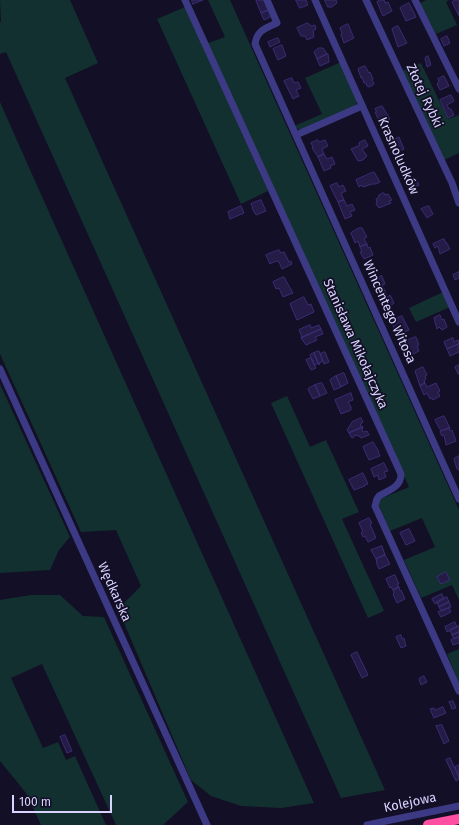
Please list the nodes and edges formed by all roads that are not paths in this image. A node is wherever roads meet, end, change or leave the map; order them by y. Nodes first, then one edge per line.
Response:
1 (185, 0) edge
2 (267, 0) edge
3 (315, 0) edge
4 (366, 0) edge
5 (415, 0) edge
6 (459, 89) edge
7 (362, 106) junction
8 (296, 135) junction
9 (459, 203) edge
10 (459, 322) edge
11 (0, 369) edge
12 (459, 499) edge
13 (459, 690) edge
14 (459, 806) edge
15 (459, 819) edge
16 (207, 825) edge
17 (367, 825) edge
18 (428, 825) edge

1 - 13 street, Stanisława Mikołajczyka
2 - 8 street, Wincentego Witosa
3 - 7 street, Krasnoludków
4 - 9 street, Złotej Rybki
5 - 6 street
7 - 8 street
7 - 10 street, Krasnoludków
8 - 12 street, Wincentego Witosa
11 - 16 street, Wędkarska
14 - 17 street, Kolejowa
15 - 18 highway, Kolejowa

